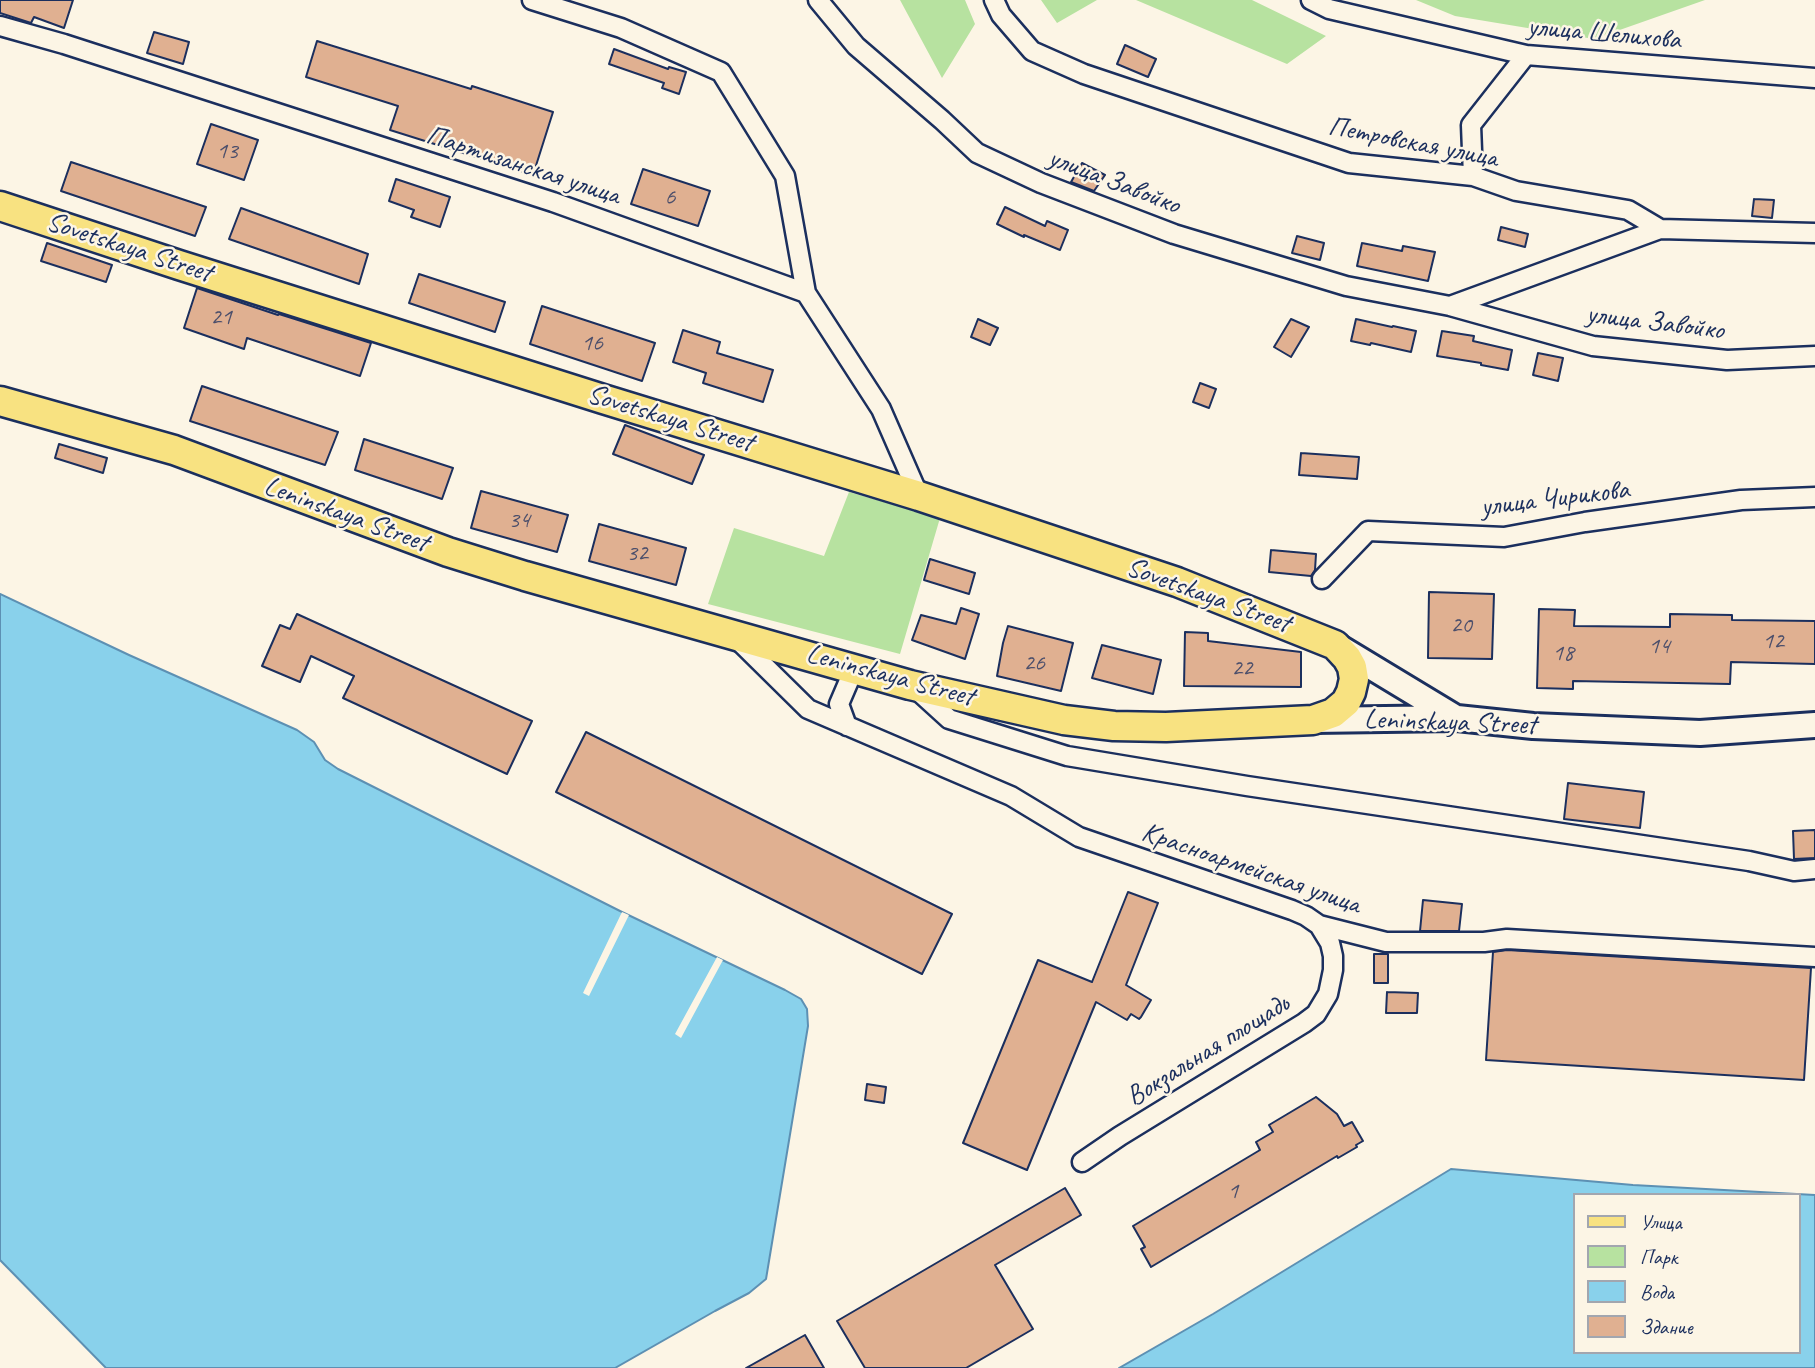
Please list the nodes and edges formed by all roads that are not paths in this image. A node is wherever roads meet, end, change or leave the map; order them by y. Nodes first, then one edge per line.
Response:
1 (532, 0) edge
2 (818, 0) edge
3 (994, 0) edge
4 (1311, 0) edge
5 (0, 26) edge
6 (1526, 55) junction
7 (1815, 78) edge
8 (1473, 176) junction
9 (0, 206) edge
10 (1660, 229) junction
11 (1815, 233) edge
12 (806, 293) junction
13 (1450, 306) junction
14 (1815, 356) edge
15 (0, 401) edge
16 (919, 495) junction
17 (1815, 497) edge
18 (1322, 579) dead end
19 (731, 633) junction
20 (1335, 645) junction
21 (854, 668) junction
22 (911, 685) junction
23 (1457, 718) junction
24 (1313, 720) junction
25 (1815, 725) edge
26 (847, 726) junction
27 (1815, 869) edge
28 (1319, 925) junction
29 (1815, 957) edge
30 (1082, 1162) dead end

1 - 12 street
2 - 13 street, улица Завойко
3 - 8 street, Петровская улица
4 - 6 street, улица Шелихова
5 - 12 street, Партизанская улица
6 - 7 street, улица Шелихова
6 - 8 street
8 - 10 street, Петровская улица
9 - 16 main road, Sovetskaya Street
10 - 11 street, Петровская улица
10 - 13 street, улица Завойко
12 - 16 street
13 - 14 street, улица Завойко
15 - 19 main road, Leninskaya Street
16 - 20 main road, Sovetskaya Street
17 - 18 street, улица Чирикова
19 - 21 main road, Leninskaya Street
19 - 26 street, Красноармейская улица
20 - 23 main road
20 - 24 main road
21 - 22 main road, Leninskaya Street
21 - 26 street
22 - 24 main road, Leninskaya Street
22 - 27 street
23 - 24 main road, Leninskaya Street
23 - 25 main road, Leninskaya Street
26 - 28 street, Красноармейская улица
28 - 29 street, Красноармейская улица
28 - 30 street, Вокзальная площадь

